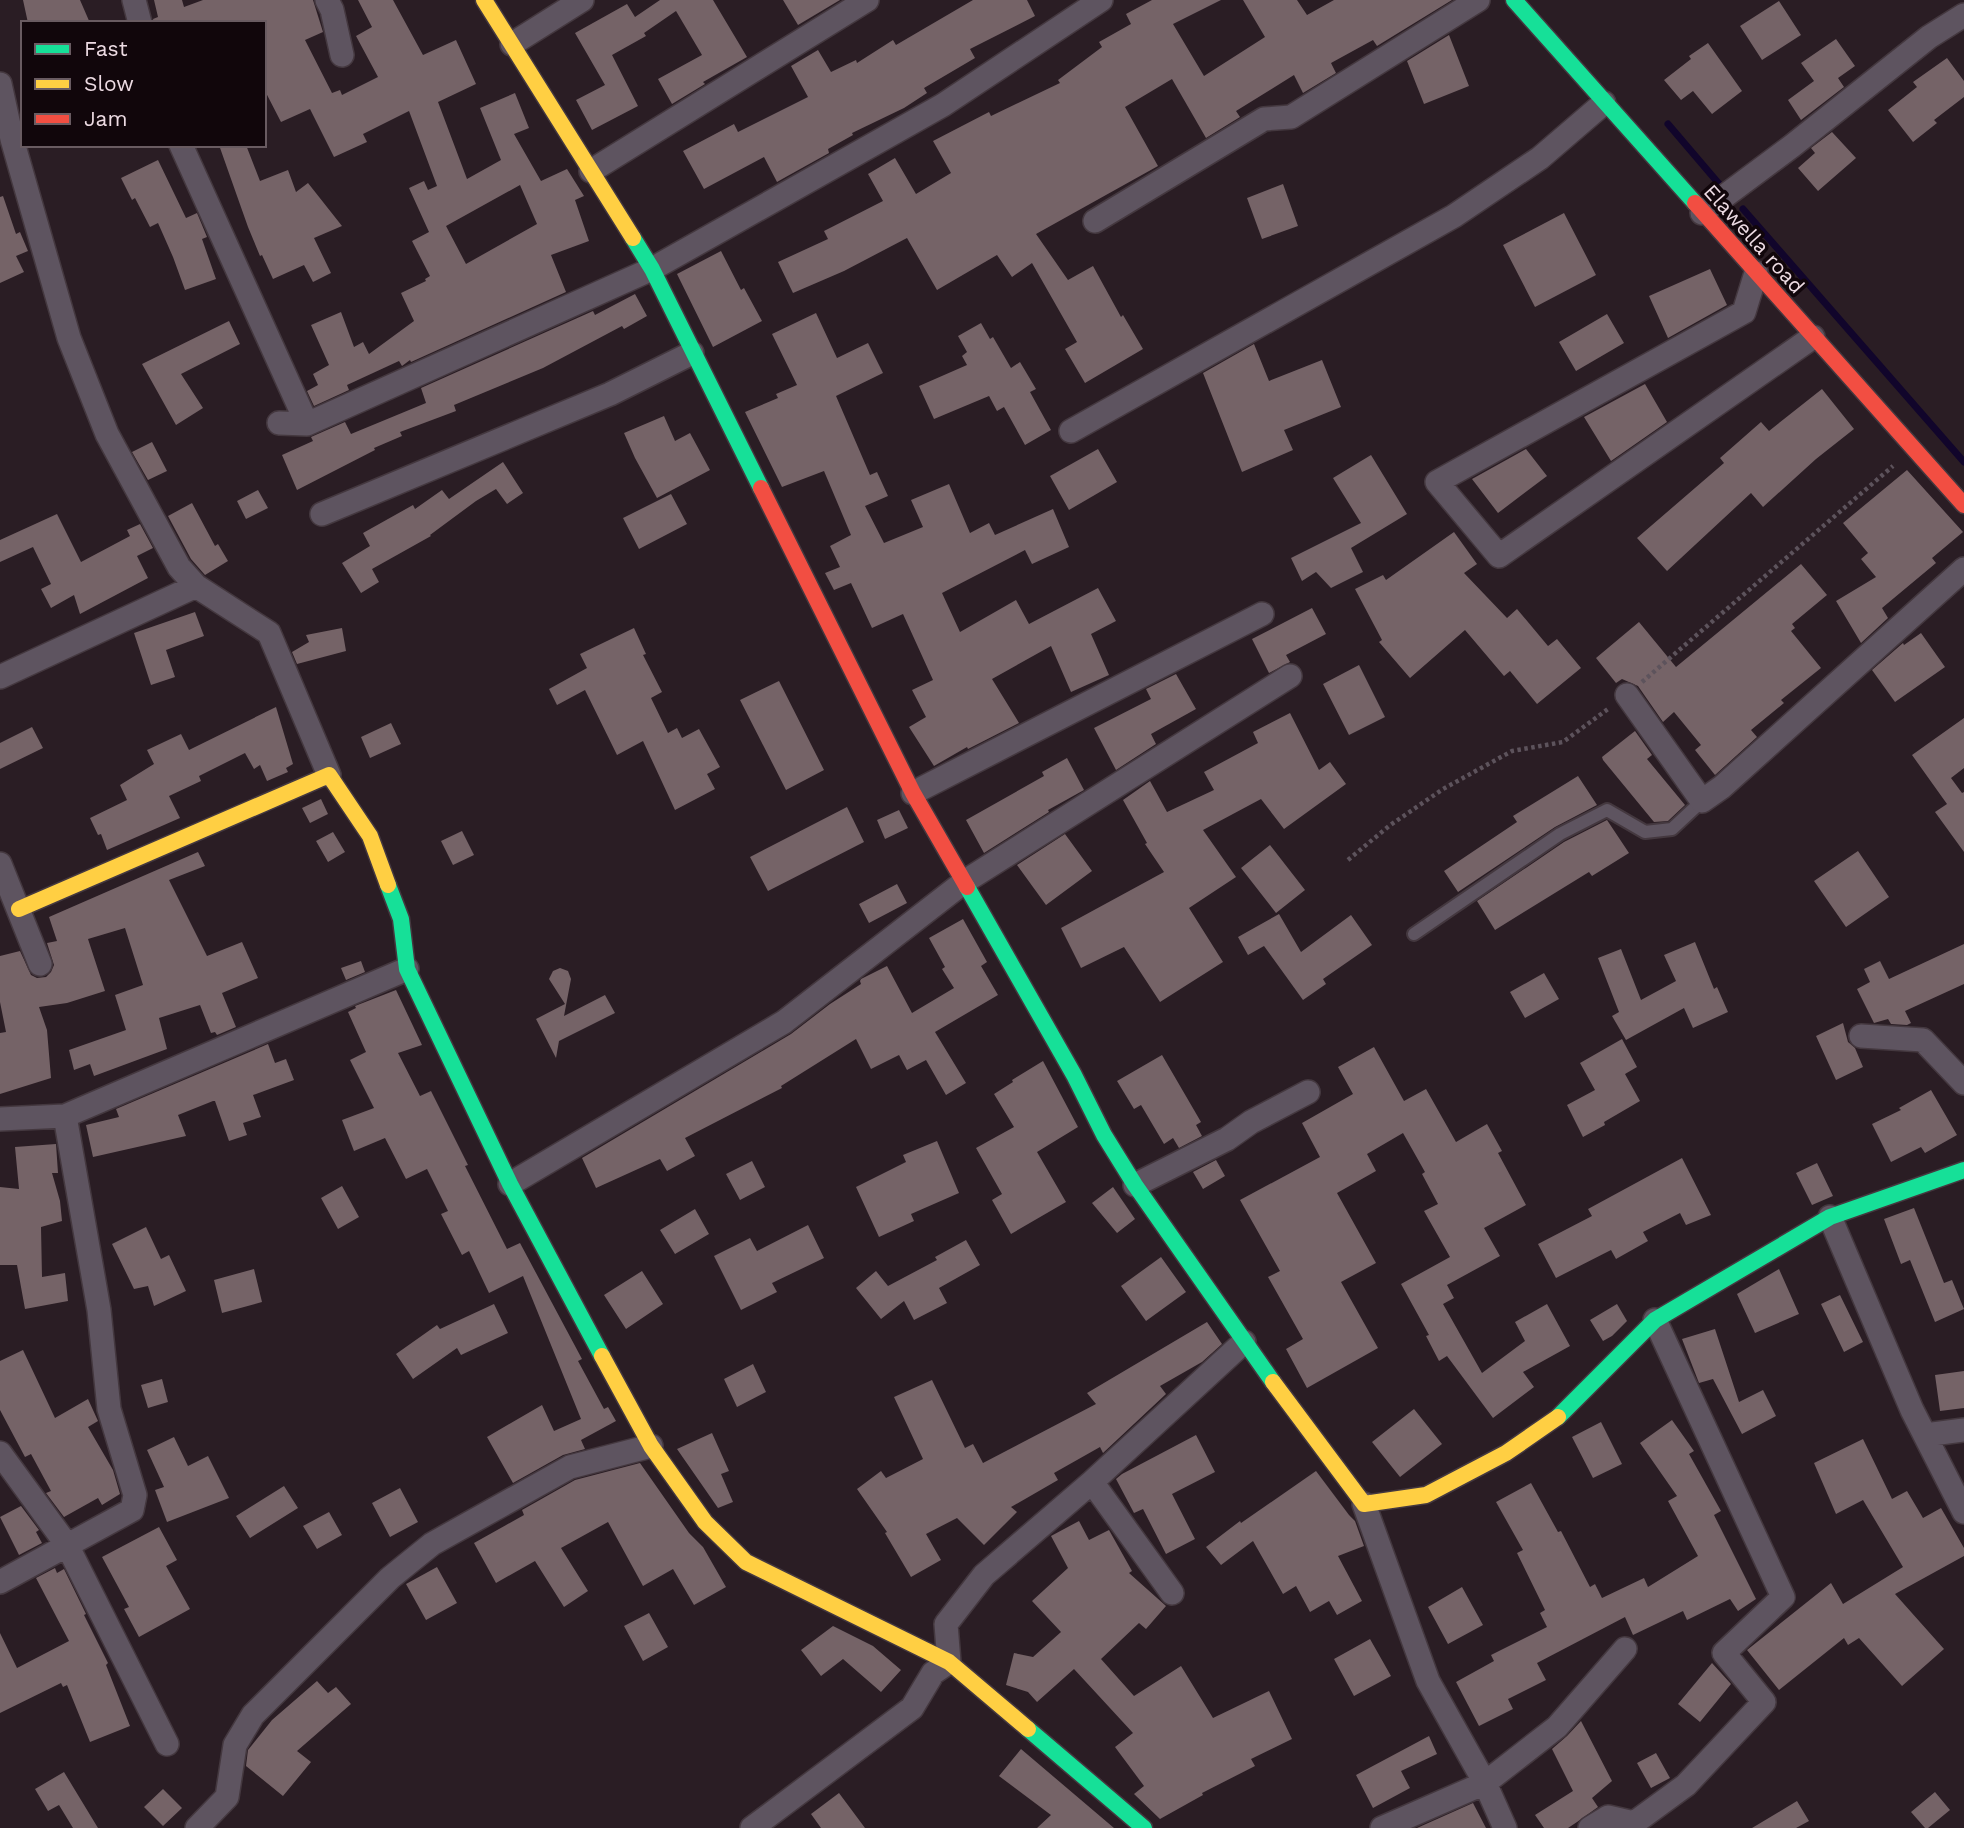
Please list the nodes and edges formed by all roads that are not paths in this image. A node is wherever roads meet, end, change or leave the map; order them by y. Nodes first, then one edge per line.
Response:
1 (134, 0) edge
2 (327, 0) edge
3 (484, 0) edge
4 (582, 0) edge
5 (867, 0) edge
6 (1101, 0) edge
7 (1478, 0) edge
8 (1514, 0) edge
9 (1964, 15) edge
10 (139, 21) edge
11 (512, 44) junction
12 (342, 55) dead end
13 (0, 84) edge
14 (1604, 103) junction
15 (182, 147) edge
16 (591, 171) junction
17 (1702, 213) junction
18 (1095, 221) dead end
19 (652, 269) junction
20 (1756, 273) junction
21 (1813, 337) junction
22 (692, 353) junction
23 (279, 423) dead end
24 (307, 424) junction
25 (1071, 431) dead end
26 (1964, 505) edge
27 (322, 514) dead end
28 (1964, 569) edge
29 (197, 586) junction
30 (1262, 614) dead end
31 (1290, 676) dead end
32 (0, 677) edge
33 (1627, 695) road end
34 (329, 775) junction
35 (913, 793) junction
36 (1702, 801) junction
37 (0, 864) edge
38 (964, 882) junction
39 (19, 909) junction
40 (1414, 934) dead end
41 (40, 964) dead end
42 (407, 969) junction
43 (1861, 1036) dead end
44 (1964, 1083) edge
45 (1308, 1092) dead end
46 (65, 1116) junction
47 (0, 1119) edge
48 (1964, 1170) edge
49 (510, 1184) junction
50 (1135, 1185) junction
51 (1830, 1217) junction
52 (1655, 1320) junction
53 (1244, 1342) junction
54 (1964, 1430) edge
55 (1925, 1436) junction
56 (651, 1446) junction
57 (0, 1453) edge
58 (1092, 1482) junction
59 (1364, 1504) junction
60 (1964, 1513) edge
61 (67, 1545) junction
62 (0, 1582) edge
63 (1172, 1593) dead end
64 (1625, 1649) dead end
65 (950, 1662) junction
66 (167, 1744) dead end
67 (1485, 1783) junction
68 (197, 1828) edge
69 (752, 1828) edge
70 (1143, 1828) edge
71 (1382, 1828) edge
72 (1505, 1828) edge
73 (1590, 1828) edge

1 - 10 street
2 - 12 street
3 - 11 street
4 - 11 street
5 - 16 street
6 - 19 street
7 - 18 street
8 - 14 street, Elawella road
9 - 17 street
11 - 16 street
13 - 29 street
14 - 17 street, Elawella road
14 - 25 street
15 - 24 street
16 - 19 street
17 - 20 street, Elawella road
19 - 22 street
19 - 24 street
20 - 21 street, Elawella road
20 - 21 street
21 - 26 street, Elawella road
22 - 27 street
22 - 35 street
23 - 24 street
28 - 36 street
29 - 32 street
29 - 34 street
30 - 35 street
31 - 38 street
33 - 36 street
34 - 39 street
34 - 42 street
35 - 38 street
36 - 40 lane
37 - 39 street
38 - 49 street
38 - 50 street
39 - 41 street
42 - 46 street
42 - 49 street
43 - 44 street
45 - 50 street
46 - 47 street
46 - 61 street
48 - 51 street
49 - 56 street
50 - 53 street
51 - 52 street
51 - 55 street
52 - 59 street
52 - 73 street
53 - 58 street
53 - 59 street
54 - 55 street
55 - 60 street
56 - 65 street
56 - 68 street
57 - 61 street
58 - 63 street
58 - 65 street
59 - 67 street
61 - 62 street
61 - 66 street
64 - 67 street
65 - 69 street
65 - 70 street
67 - 71 street
67 - 72 street

